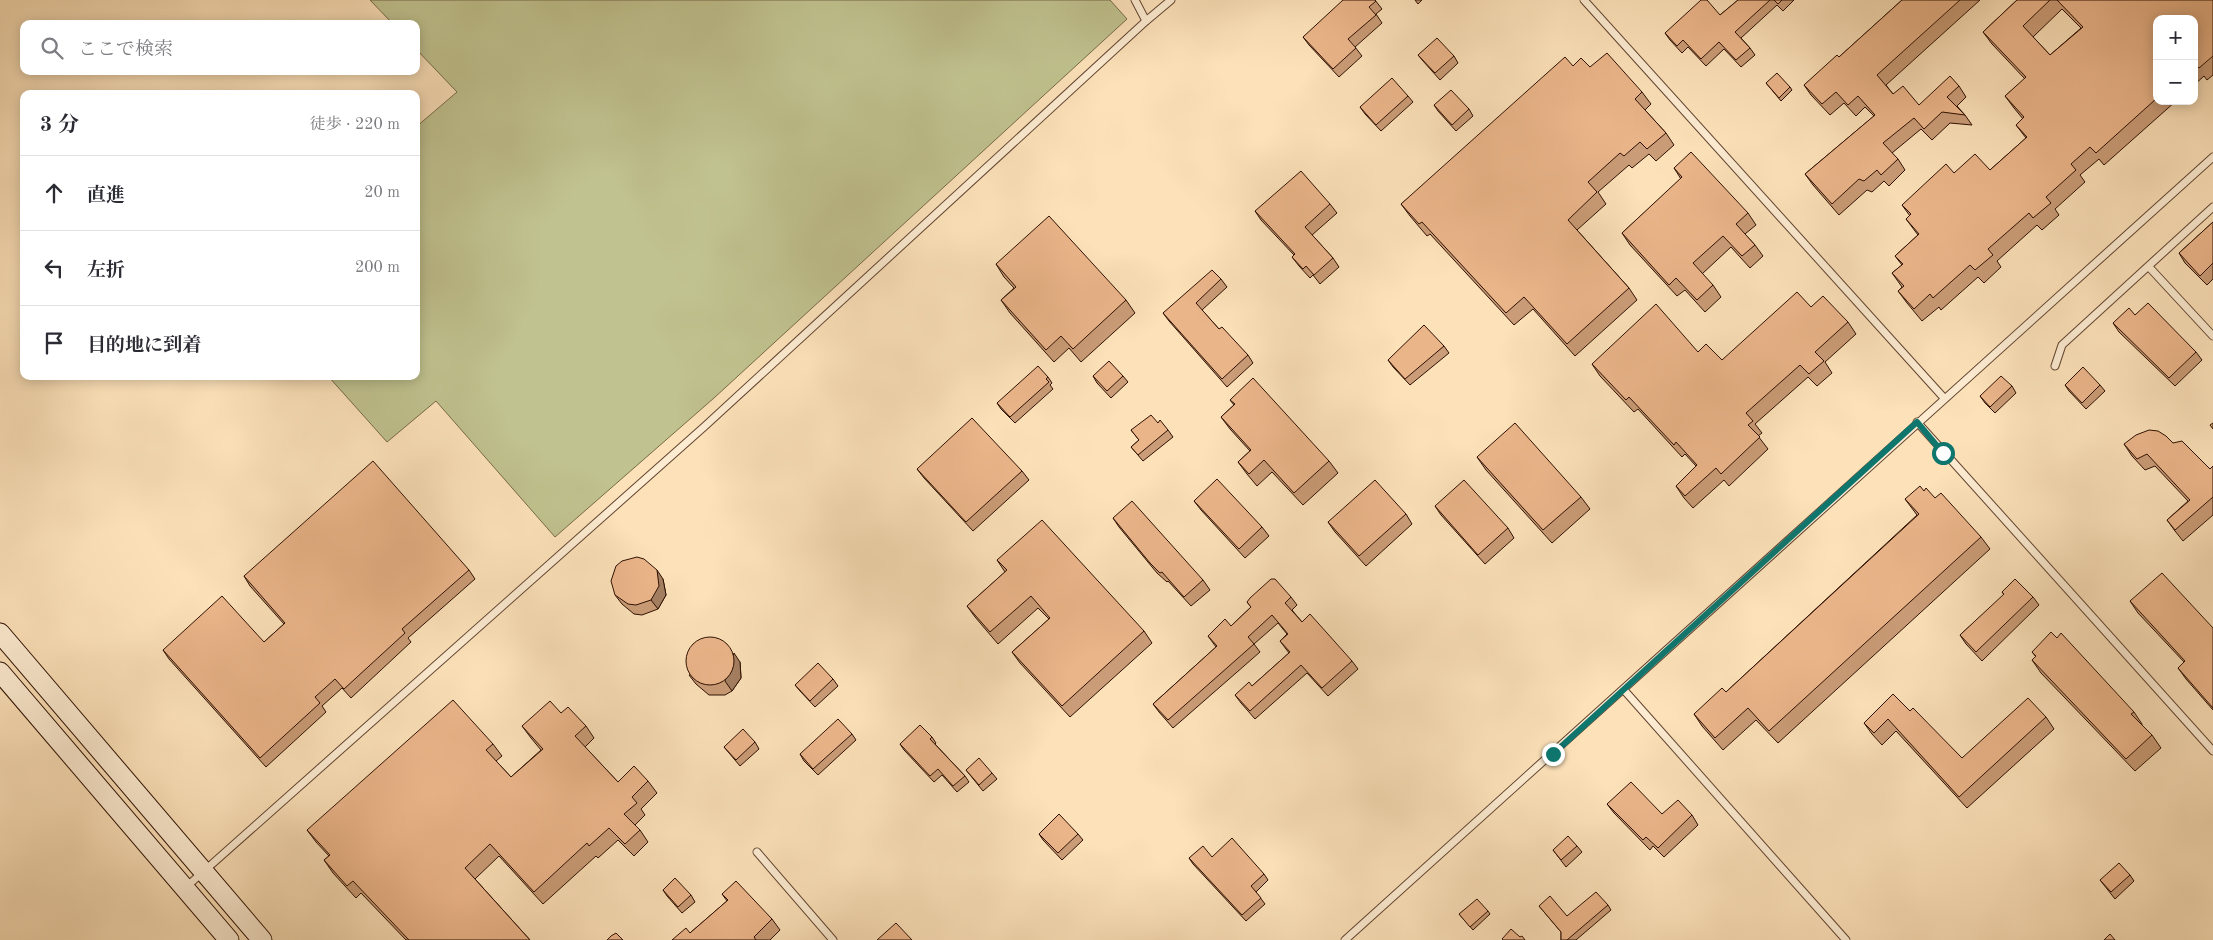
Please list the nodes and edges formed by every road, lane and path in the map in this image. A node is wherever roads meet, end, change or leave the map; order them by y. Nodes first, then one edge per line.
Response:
1 (1135, 0) edge
2 (1171, 0) edge
3 (1584, 0) edge
4 (1146, 21) junction
5 (2213, 157) edge
6 (2213, 207) edge
7 (2149, 267) junction
8 (2213, 336) edge
9 (2055, 366) dead end
10 (1944, 398) junction
11 (1917, 422) junction
12 (0, 633) edge
13 (0, 672) edge
14 (1624, 690) junction
15 (2213, 751) edge
16 (757, 852) dead end
17 (204, 872) junction
18 (185, 888) junction
19 (229, 940) edge
20 (262, 940) edge
21 (833, 940) edge
22 (1345, 940) edge
23 (1846, 940) edge

1 - 4 lane
2 - 4 lane
3 - 10 lane
4 - 17 lane
5 - 10 lane
6 - 7 lane
7 - 8 lane
7 - 9 lane
10 - 11 lane
11 - 14 lane
11 - 15 lane
12 - 17 street
13 - 18 street
14 - 22 lane
14 - 23 lane
16 - 21 lane
17 - 18 lane
17 - 20 street
18 - 19 street

